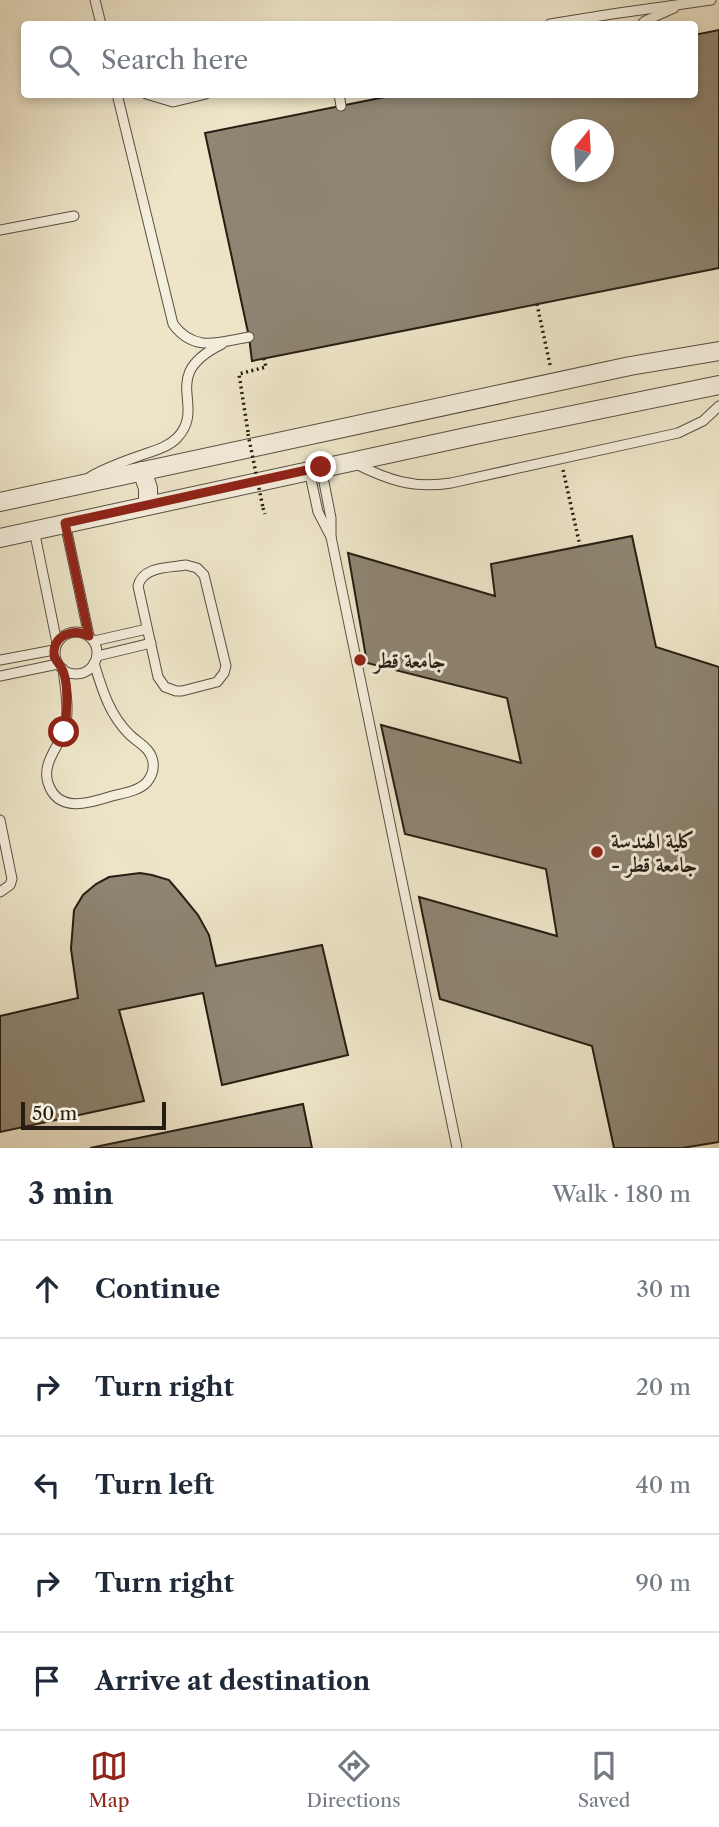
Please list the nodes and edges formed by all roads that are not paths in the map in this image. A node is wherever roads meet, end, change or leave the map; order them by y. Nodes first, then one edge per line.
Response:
1 (95, 0) edge
2 (711, 0) edge
3 (682, 4) junction
4 (100, 21) edge
5 (570, 21) edge
6 (645, 21) edge
7 (118, 98) edge
8 (160, 98) edge
9 (190, 98) edge
10 (339, 98) edge
11 (341, 106) dead end
12 (75, 216) dead end
13 (0, 230) edge
14 (249, 337) dead end
15 (230, 340) junction
16 (719, 351) edge
17 (719, 386) edge
18 (719, 406) edge
19 (234, 452) junction
20 (351, 461) junction
21 (315, 469) junction
22 (142, 471) junction
23 (79, 485) junction
24 (238, 485) junction
25 (0, 502) edge
26 (148, 505) junction
27 (65, 523) junction
28 (34, 530) junction
29 (0, 538) edge
30 (148, 629) junction
31 (91, 639) junction
32 (150, 643) junction
33 (56, 646) junction
34 (96, 659) junction
35 (0, 660) edge
36 (60, 667) junction
37 (0, 676) edge
38 (0, 820) edge
39 (0, 892) edge
40 (457, 1148) edge

1 - 4 lane
2 - 3 lane
3 - 5 lane
3 - 6 lane
7 - 15 lane
8 - 9 lane
10 - 11 lane
12 - 13 lane
14 - 15 lane
15 - 23 lane
16 - 19 street
17 - 20 street
18 - 20 lane
19 - 22 street
19 - 24 street
20 - 21 street
21 - 24 street
21 - 40 lane
22 - 23 street
22 - 26 street
23 - 25 street
24 - 26 street
26 - 27 street
27 - 28 street
27 - 31 lane
28 - 29 street
28 - 33 lane
30 - 31 lane
30 - 32 lane
30 - 32 lane
31 - 33 lane
31 - 34 lane
32 - 34 lane
33 - 35 lane
33 - 36 lane
34 - 36 lane
34 - 36 lane
36 - 37 lane
38 - 39 lane

